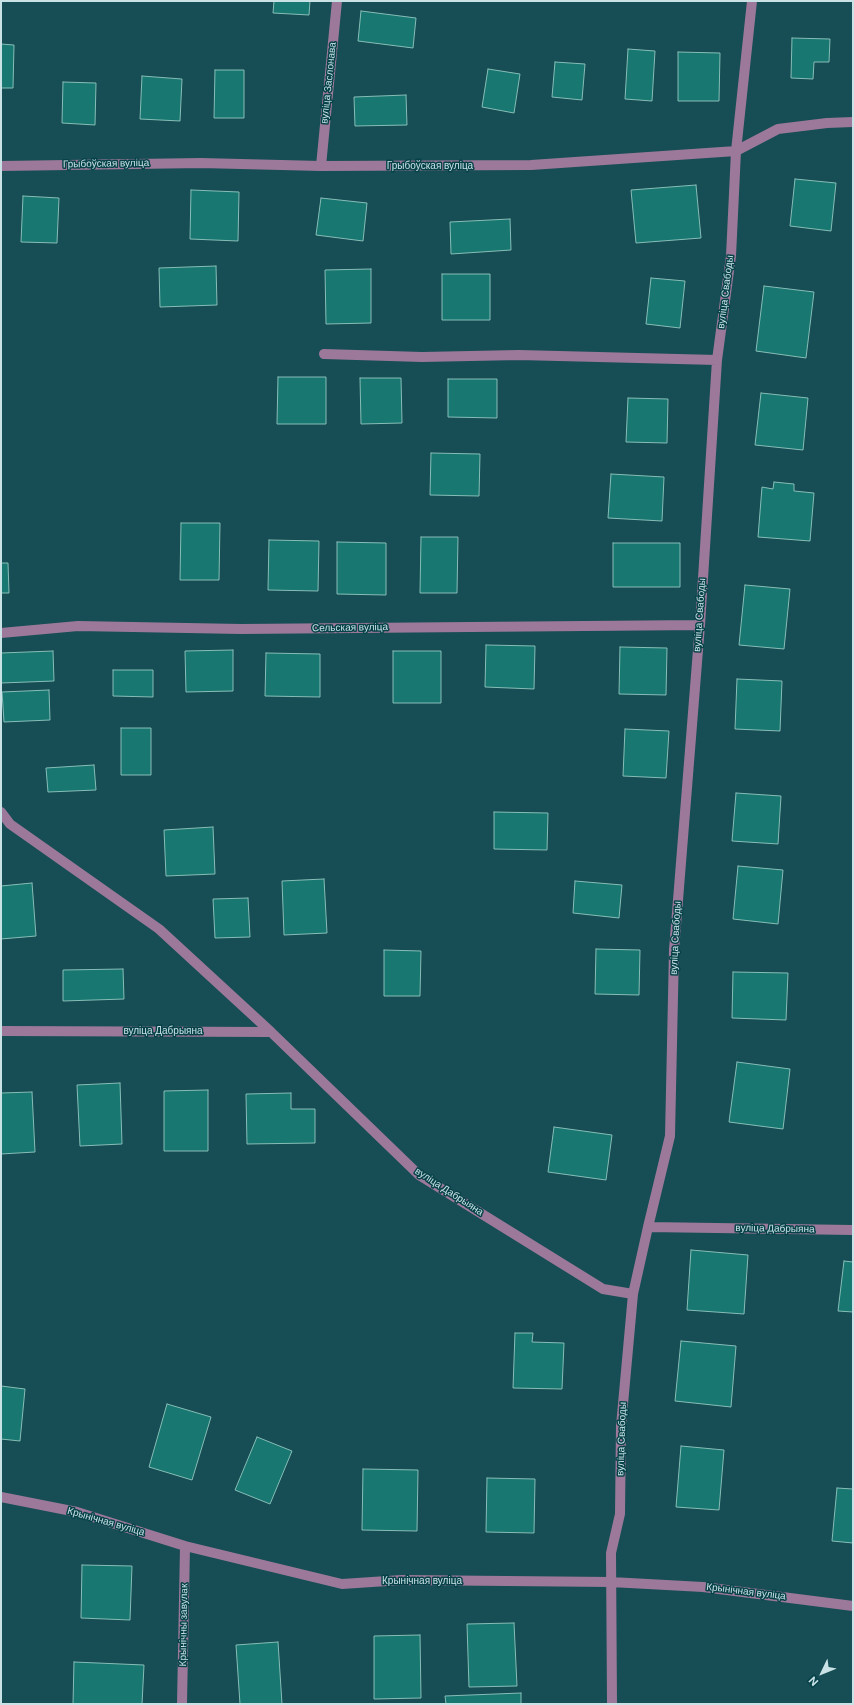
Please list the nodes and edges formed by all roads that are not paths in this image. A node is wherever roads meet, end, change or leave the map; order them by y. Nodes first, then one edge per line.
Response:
1 (337, 1) edge
2 (752, 1) edge
3 (853, 122) edge
4 (736, 151) junction
5 (1, 166) edge
6 (321, 166) junction
7 (324, 354) dead end
8 (717, 360) junction
9 (700, 625) junction
10 (1, 633) edge
11 (1, 812) edge
12 (1, 1031) edge
13 (271, 1032) junction
14 (648, 1227) junction
15 (853, 1230) edge
16 (633, 1294) junction
17 (1, 1497) edge
18 (185, 1546) junction
19 (611, 1582) junction
20 (853, 1606) edge
21 (182, 1704) edge
22 (612, 1704) edge

1 - 6 street, вуліца Заслонава
2 - 4 street, вуліца Свабоды
3 - 4 street, Грыбоўская вуліца
4 - 6 street, Грыбоўская вуліца
4 - 8 street, вуліца Свабоды
5 - 6 street, Грыбоўская вуліца
7 - 8 street
8 - 9 street, вуліца Свабоды
9 - 10 street, Сельская вуліца
9 - 14 street, вуліца Свабоды
11 - 13 street
12 - 13 street, вуліца Дабрыяна
13 - 16 street, вуліца Дабрыяна
14 - 15 street, вуліца Дабрыяна
14 - 16 street
16 - 19 street, вуліца Свабоды
17 - 18 street, Крынічная вуліца
18 - 19 street, Крынічная вуліца
18 - 21 street, Крынічны завулак
19 - 20 street, Крынічная вуліца
19 - 22 street, вуліца Свабоды

